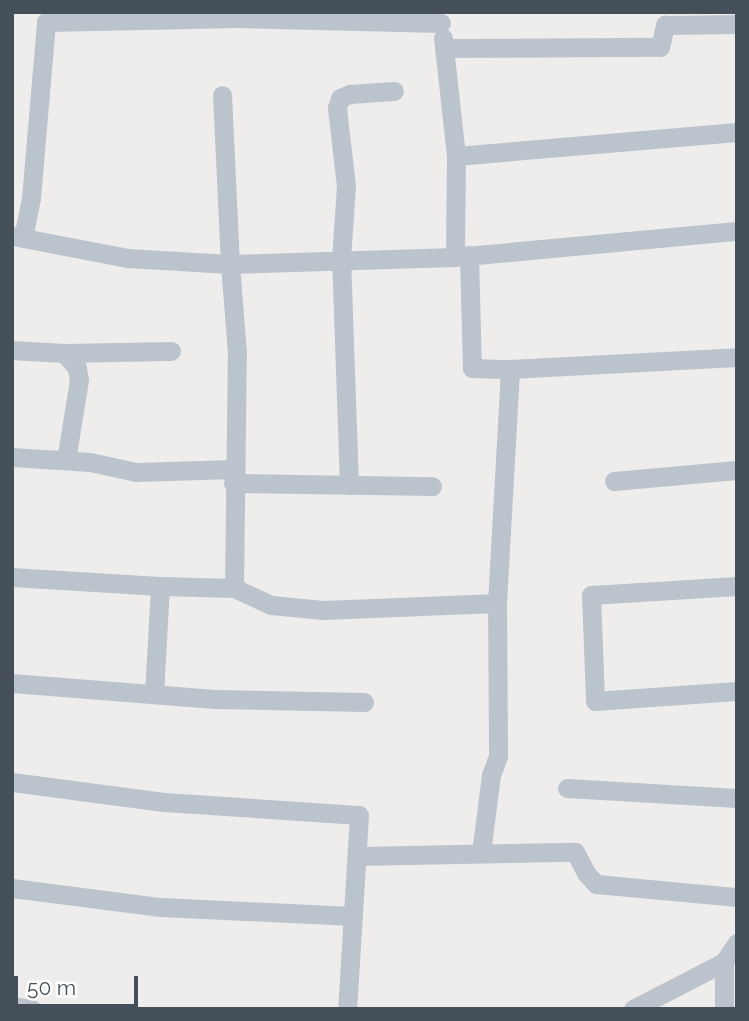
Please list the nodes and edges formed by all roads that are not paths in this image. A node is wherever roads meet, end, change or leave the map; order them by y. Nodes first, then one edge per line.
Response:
1 (238, 15) edge
2 (441, 18) edge
3 (664, 19) edge
4 (737, 24) edge
5 (444, 48) junction
6 (394, 90) dead end
7 (222, 95) dead end
8 (737, 132) edge
9 (456, 156) junction
10 (737, 231) edge
11 (18, 237) edge
12 (462, 256) junction
13 (341, 259) junction
14 (230, 264) junction
15 (12, 350) edge
16 (171, 351) dead end
17 (64, 353) junction
18 (737, 357) edge
19 (510, 369) junction
20 (12, 457) edge
21 (66, 460) junction
22 (737, 470) edge
23 (233, 476) junction
24 (614, 481) dead end
25 (349, 485) junction
26 (432, 486) dead end
27 (12, 577) edge
28 (160, 586) junction
29 (737, 586) edge
30 (234, 588) junction
31 (497, 603) junction
32 (12, 683) edge
33 (737, 691) edge
34 (154, 694) junction
35 (363, 702) dead end
36 (12, 782) edge
37 (567, 788) dead end
38 (737, 798) edge
39 (481, 853) junction
40 (357, 856) junction
41 (12, 888) edge
42 (737, 897) edge
43 (353, 916) junction
44 (737, 943) edge
45 (724, 962) junction
46 (12, 1006) edge
47 (32, 1009) edge
48 (347, 1009) edge
49 (633, 1009) edge
50 (724, 1009) edge

1 - 2 street
1 - 11 street
2 - 5 street
3 - 4 street
3 - 5 street
5 - 9 street
6 - 13 street
7 - 14 street
8 - 9 street
9 - 12 street
10 - 12 street
11 - 14 street
12 - 13 street
12 - 19 street
13 - 14 street
13 - 25 street
14 - 23 street
15 - 17 street
16 - 17 street
17 - 21 street
18 - 19 street
19 - 31 street
20 - 21 street
21 - 23 street
22 - 24 street
23 - 25 street
23 - 30 street
25 - 26 street
27 - 28 street
28 - 30 street
28 - 34 street
29 - 33 street
30 - 31 street
31 - 39 street
32 - 34 street
34 - 35 street
36 - 40 street
37 - 38 street
39 - 40 street
39 - 42 street
40 - 43 street
41 - 43 street
43 - 48 street
44 - 45 street
45 - 49 street
45 - 50 street
46 - 47 street

